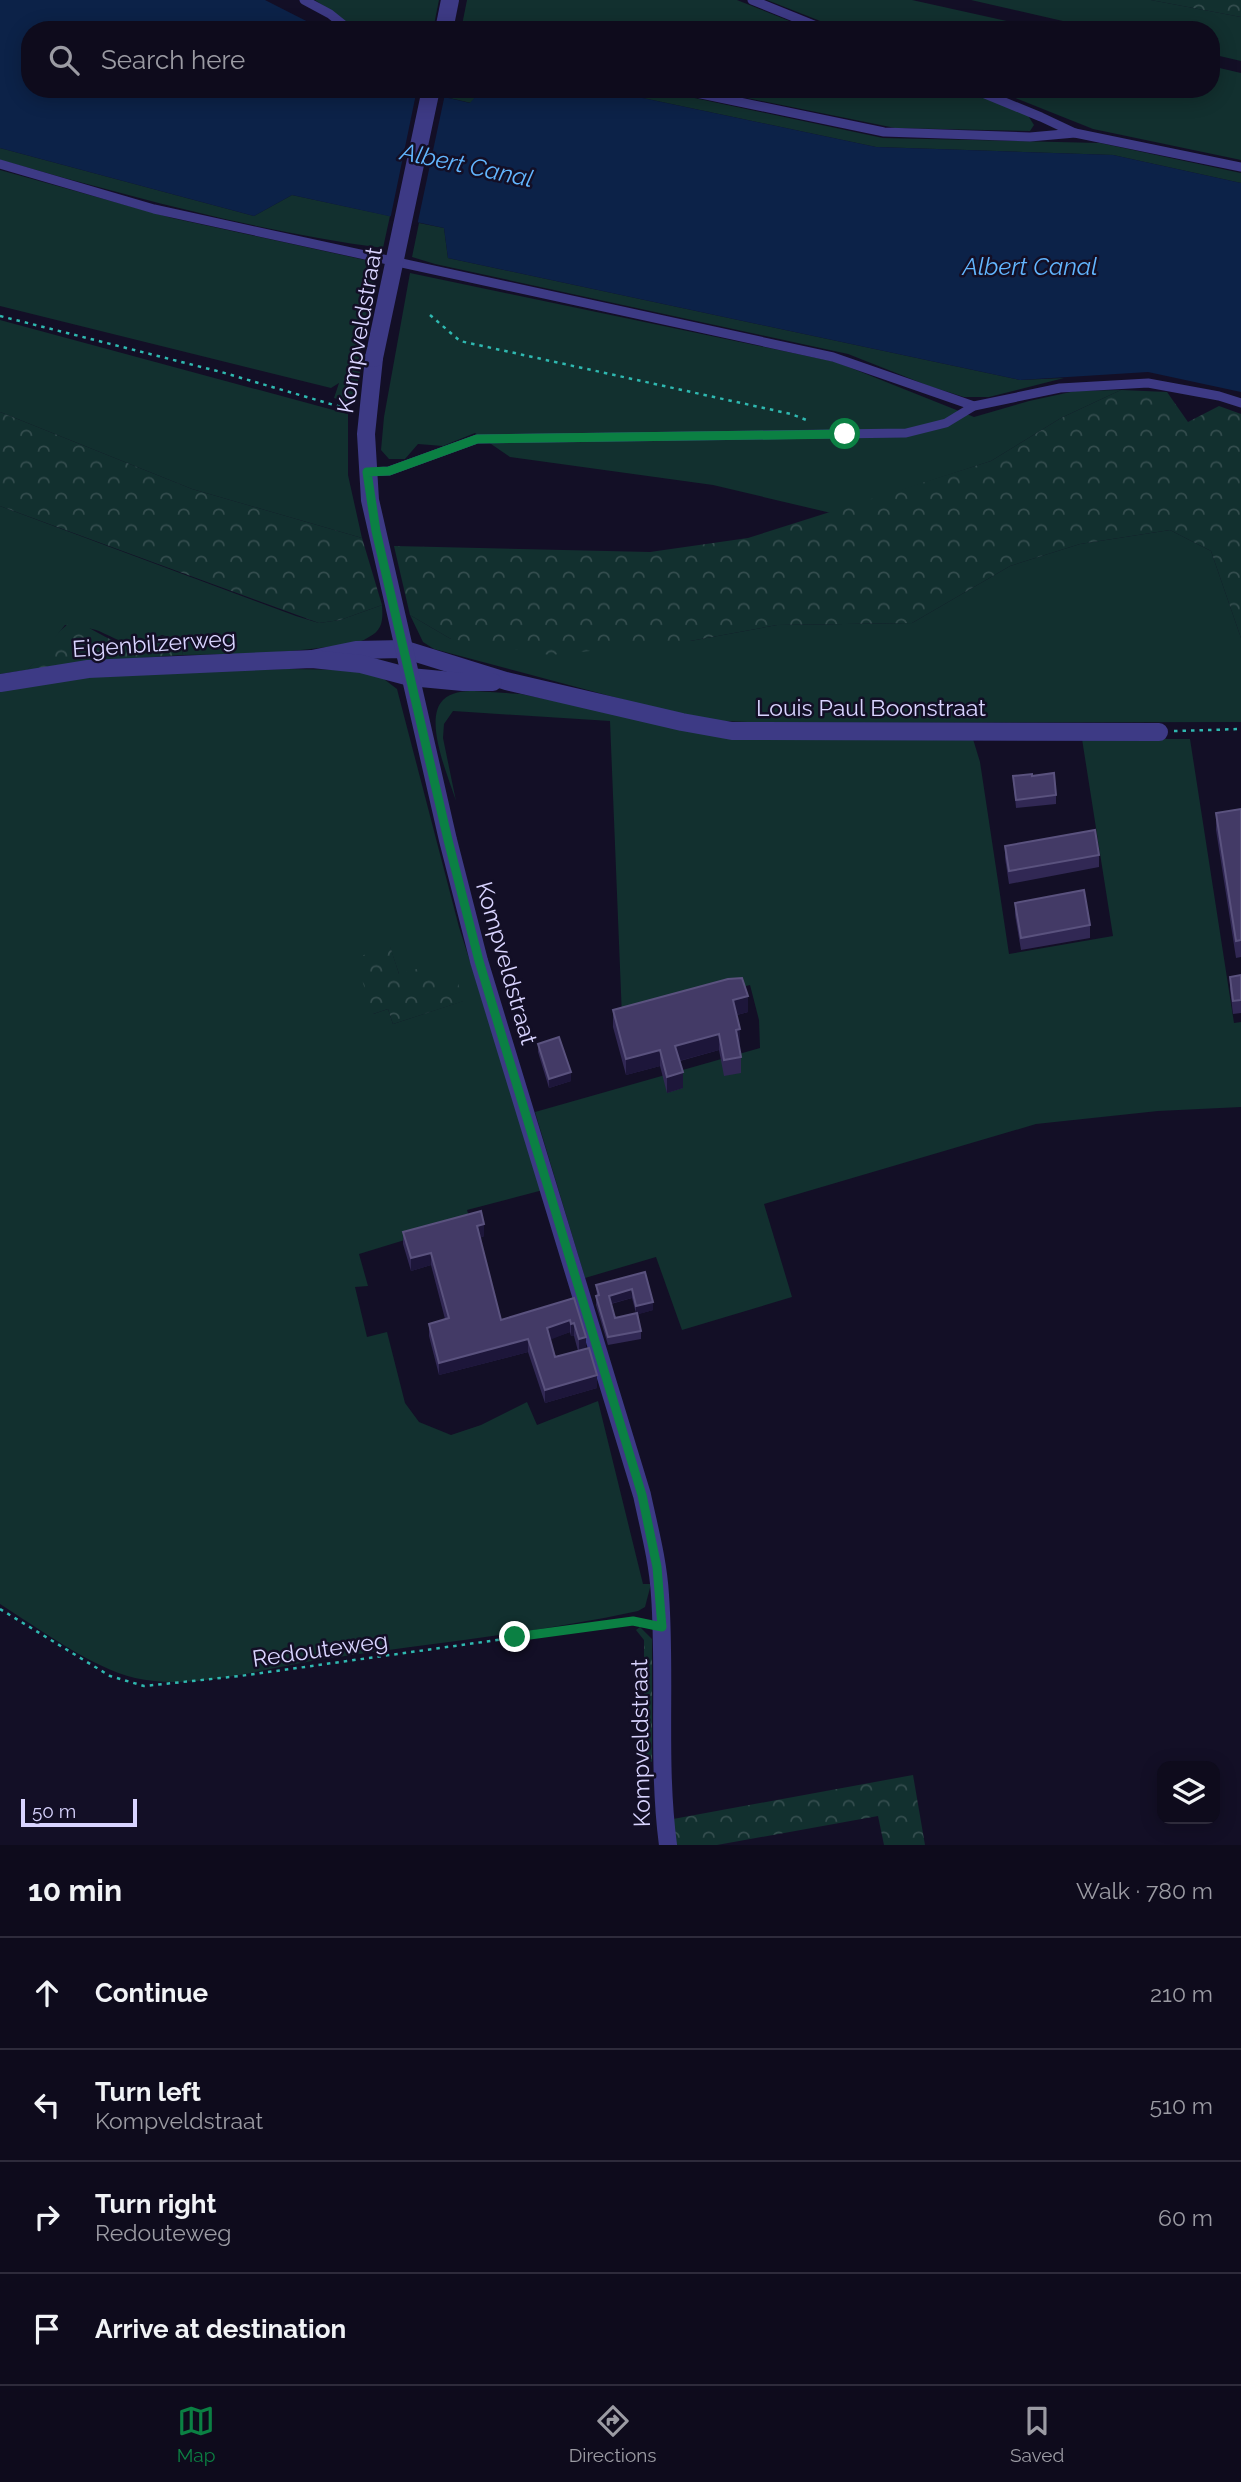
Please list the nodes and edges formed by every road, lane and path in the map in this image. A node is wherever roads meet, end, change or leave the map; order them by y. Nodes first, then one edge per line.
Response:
1 (304, 0) edge
2 (450, 0) edge
3 (752, 0) edge
4 (339, 21) edge
5 (446, 21) edge
6 (804, 21) edge
7 (429, 98) edge
8 (720, 98) edge
9 (995, 98) edge
10 (1075, 134) junction
11 (0, 164) edge
12 (1241, 167) edge
13 (430, 315) dead end
14 (0, 316) edge
15 (1241, 403) edge
16 (974, 406) junction
17 (368, 412) junction
18 (812, 422) dead end
19 (367, 472) junction
20 (403, 649) junction
21 (312, 659) junction
22 (410, 677) junction
23 (506, 681) junction
24 (0, 683) edge
25 (1241, 729) edge
26 (1159, 732) joint
27 (0, 1609) edge
28 (662, 1627) junction
29 (668, 1845) edge

1 - 4 lane
2 - 5 street
3 - 6 lane
7 - 17 street, Kompveldstraat, bridge
8 - 10 lane
9 - 10 lane
10 - 12 lane
11 - 16 lane
13 - 18 path
14 - 17 path
15 - 16 lane
16 - 19 lane
17 - 19 street, Kompveldstraat
19 - 20 street, Kompveldstraat
20 - 21 street, Eigenbilzerweg
20 - 22 street, Kompveldstraat
20 - 23 street, Louis Paul Boonstraat
21 - 22 street, Eigenbilzerweg
21 - 24 street, Eigenbilzerweg
22 - 23 street, Louis Paul Boonstraat
22 - 28 street, Kompveldstraat
23 - 26 street, Louis Paul Boonstraat
25 - 26 path
27 - 28 path, Redouteweg
28 - 29 street, Kompveldstraat

